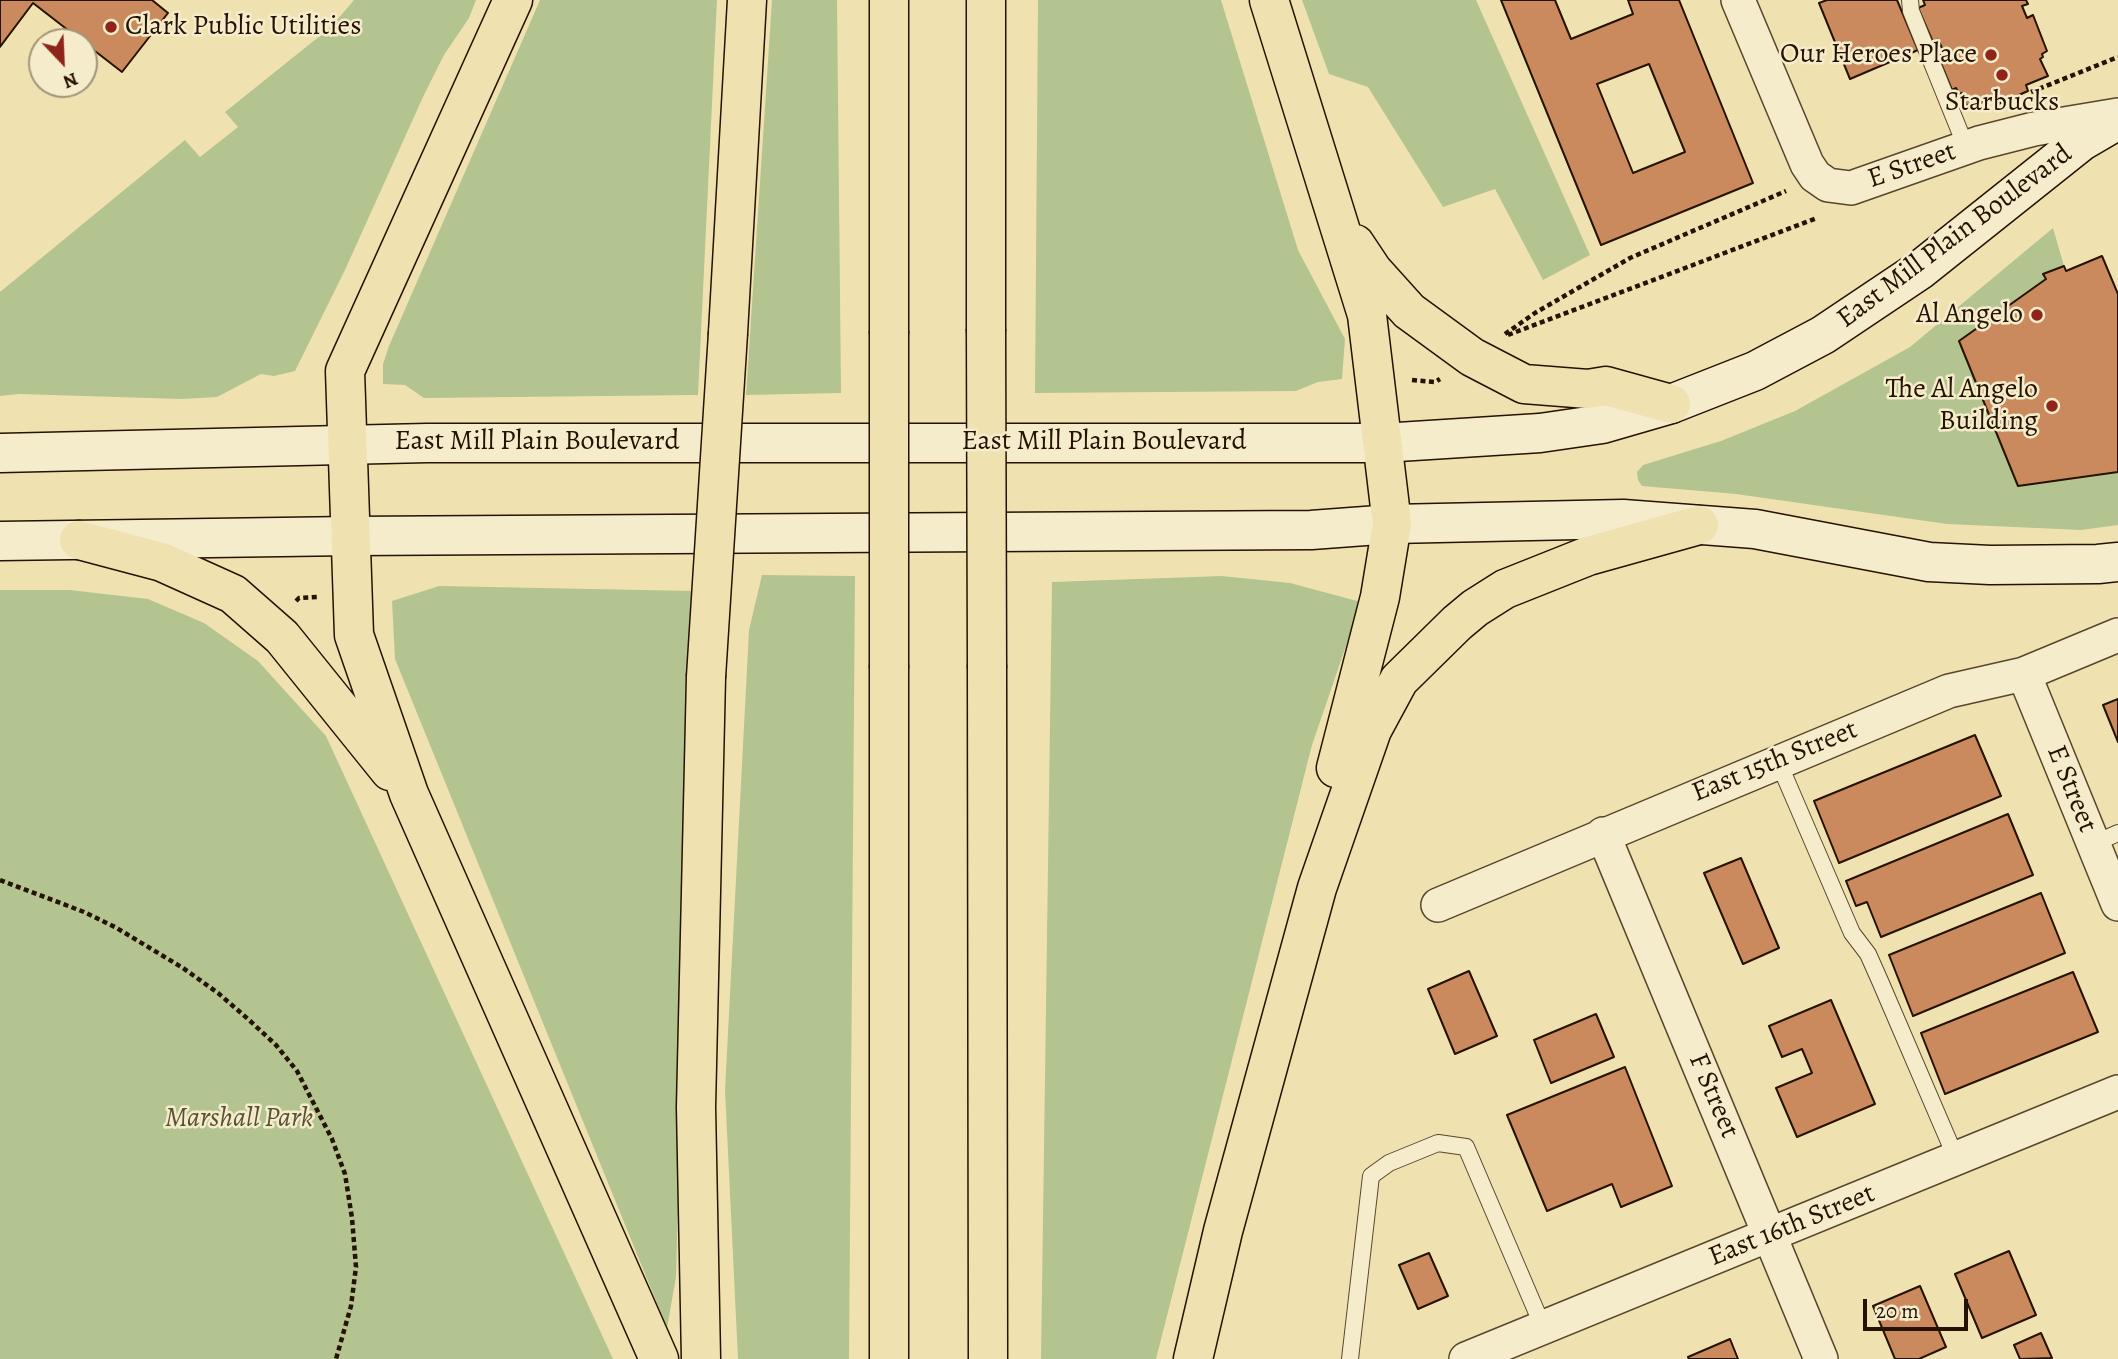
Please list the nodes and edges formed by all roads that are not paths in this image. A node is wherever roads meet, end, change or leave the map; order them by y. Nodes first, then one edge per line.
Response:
1 (513, 0) edge
2 (747, 0) edge
3 (889, 0) edge
4 (986, 0) edge
5 (1269, 0) edge
6 (1738, 0) edge
7 (1910, 0) edge
8 (2118, 117) edge
9 (1966, 148) junction
10 (1335, 215) junction
11 (1671, 404) junction
12 (1382, 443) junction
13 (347, 444) junction
14 (0, 453) edge
15 (1391, 524) junction
16 (1699, 525) junction
17 (351, 536) junction
18 (79, 540) junction
19 (0, 541) edge
20 (2118, 562) edge
21 (2118, 635) edge
22 (2024, 674) junction
23 (1778, 761) junction
24 (409, 794) junction
25 (1603, 834) junction
26 (2106, 838) edge
27 (1317, 888) junction
28 (2118, 904) edge
29 (1438, 905) dead end
30 (2118, 1093) edge
31 (1956, 1158) junction
32 (1771, 1235) junction
33 (1543, 1327) junction
34 (659, 1359) edge
35 (701, 1359) edge
36 (889, 1359) edge
37 (988, 1359) edge
38 (1193, 1359) edge
39 (1350, 1359) edge
40 (1466, 1359) edge
41 (1821, 1359) edge

1 - 13 highway
2 - 35 highway, bridge
3 - 36 highway, bridge
4 - 37 highway, bridge
5 - 10 highway
6 - 9 street, E Street
7 - 9 lane
8 - 9 street, E Street
8 - 11 main road, East Mill Plain Boulevard
10 - 11 highway
10 - 12 highway
11 - 12 main road, East Mill Plain Boulevard
12 - 13 main road, East Mill Plain Boulevard
12 - 15 highway
13 - 14 main road, East Mill Plain Boulevard
13 - 17 highway
15 - 16 main road
15 - 17 main road
15 - 27 highway
16 - 20 main road
16 - 27 highway
17 - 18 main road
17 - 24 highway
18 - 19 main road
18 - 24 highway
21 - 22 street, East 15th Street
22 - 23 street, East 15th Street
22 - 26 street, E Street
23 - 25 street, East 15th Street
23 - 31 lane
24 - 34 highway
25 - 29 street, East 15th Street
25 - 32 street, F Street
26 - 28 street, E Street
27 - 38 highway
30 - 31 street, East 16th Street
31 - 32 street, East 16th Street
32 - 33 street, East 16th Street
32 - 41 street, F Street
33 - 39 lane
33 - 40 street, East 16th Street

